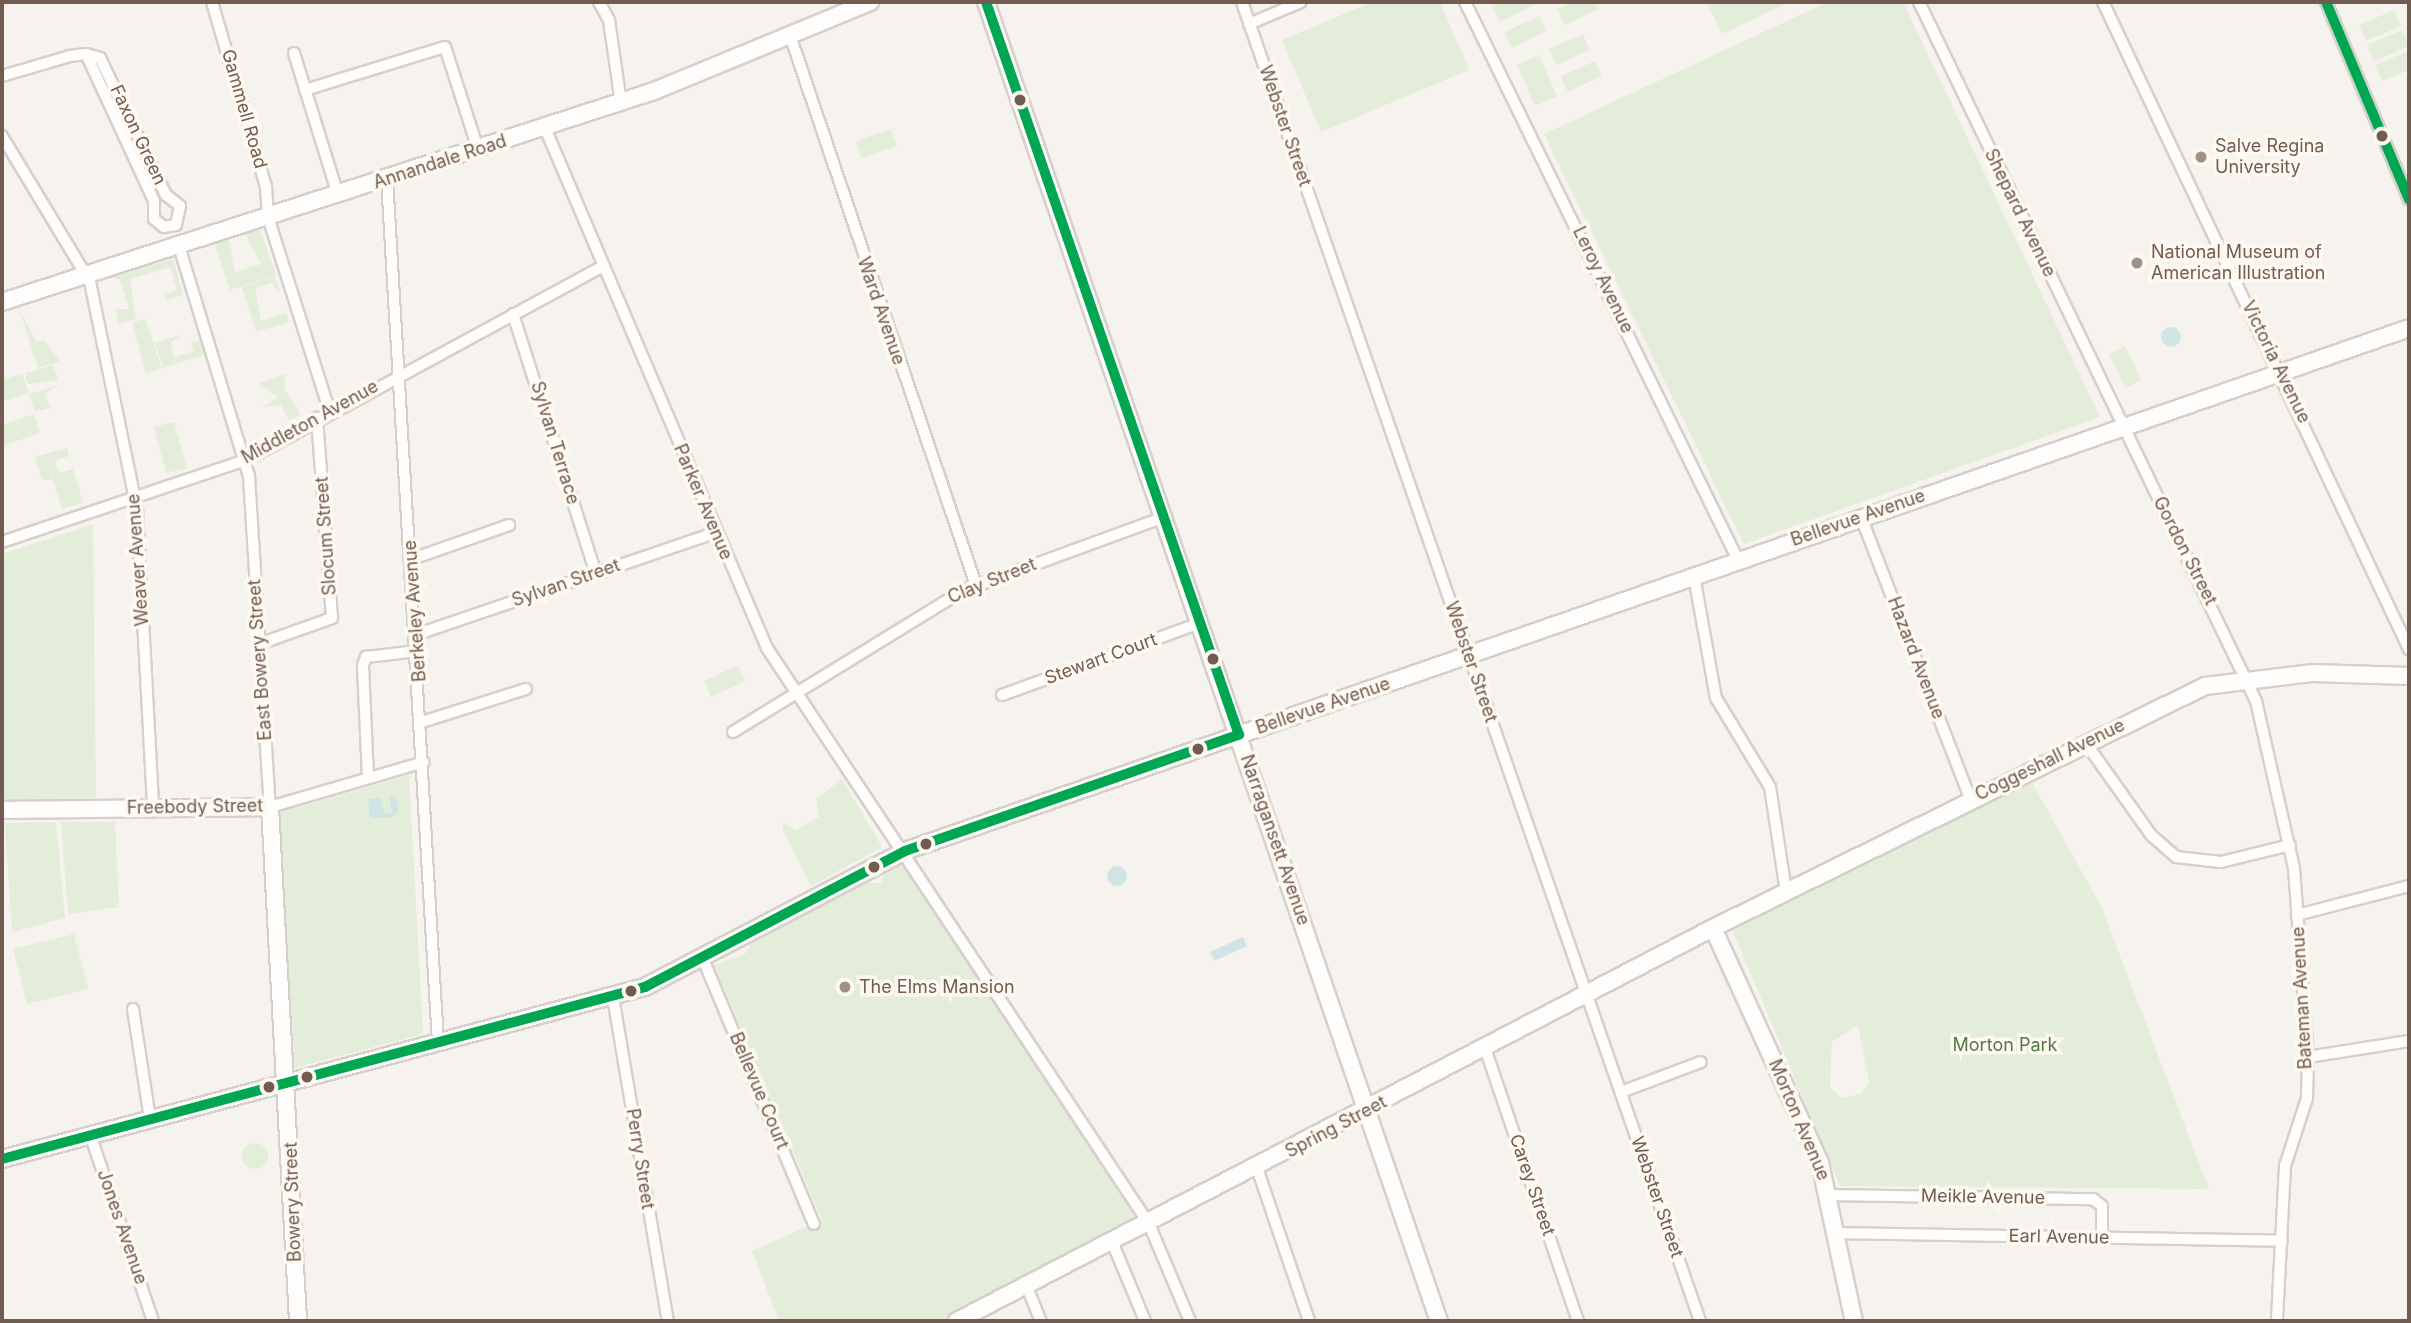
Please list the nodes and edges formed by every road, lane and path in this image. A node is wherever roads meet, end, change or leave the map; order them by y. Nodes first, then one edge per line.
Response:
1 (212, 2) edge
2 (599, 2) edge
3 (870, 2) edge
4 (986, 2) edge
5 (1242, 2) edge
6 (1301, 2) edge
7 (1465, 2) edge
8 (1919, 2) edge
9 (2103, 2) edge
10 (2326, 2) edge
11 (1250, 24) junction
12 (790, 35) junction
13 (294, 53) dead end
14 (86, 54) junction
15 (2, 76) edge
16 (305, 90) junction
17 (621, 103) junction
18 (545, 128) junction
19 (2, 136) edge
20 (478, 149) junction
21 (387, 179) junction
22 (338, 195) junction
23 (2409, 199) edge
24 (268, 217) junction
25 (179, 246) junction
26 (603, 266) junction
27 (88, 274) junction
28 (2, 302) edge
29 (513, 314) junction
30 (2409, 328) edge
31 (2281, 371) junction
32 (401, 372) junction
33 (330, 412) junction
34 (317, 418) junction
35 (2122, 425) junction
36 (246, 460) junction
37 (135, 497) junction
38 (1164, 517) junction
39 (1861, 517) junction
40 (509, 525) dead end
41 (715, 533) junction
42 (2, 542) edge
43 (412, 559) junction
44 (1738, 560) junction
45 (596, 573) junction
46 (1694, 576) junction
47 (976, 585) junction
48 (1200, 623) junction
49 (418, 634) junction
50 (259, 644) junction
51 (2409, 649) edge
52 (418, 651) junction
53 (1468, 654) junction
54 (2409, 676) edge
55 (2247, 678) junction
56 (526, 689) dead end
57 (1002, 695) dead end
58 (800, 696) junction
59 (422, 722) junction
60 (733, 732) dead end
61 (1239, 735) junction
62 (2085, 742) junction
63 (424, 762) junction
64 (368, 777) junction
65 (1970, 798) junction
66 (153, 807) junction
67 (270, 807) junction
68 (2, 810) edge
69 (2290, 845) junction
70 (905, 851) junction
71 (2409, 886) edge
72 (1786, 891) junction
73 (2297, 915) junction
74 (1713, 928) junction
75 (703, 959) junction
76 (1588, 994) junction
77 (613, 997) junction
78 (132, 1009) dead end
79 (2409, 1041) edge
80 (438, 1043) junction
81 (1485, 1048) junction
82 (2308, 1057) junction
83 (1701, 1062) dead end
84 (289, 1084) junction
85 (1621, 1092) junction
86 (1368, 1110) junction
87 (150, 1119) junction
88 (90, 1134) junction
89 (2, 1159) edge
90 (1257, 1168) junction
91 (1829, 1195) junction
92 (814, 1224) dead end
93 (1149, 1224) junction
94 (1836, 1233) junction
95 (2102, 1238) junction
96 (2281, 1241) junction
97 (1113, 1244) junction
98 (1027, 1287) junction
99 (153, 1321) edge
100 (298, 1321) edge
101 (668, 1321) edge
102 (957, 1321) edge
103 (1041, 1321) edge
104 (1145, 1321) edge
105 (1190, 1321) edge
106 (1309, 1321) edge
107 (1439, 1321) edge
108 (1578, 1321) edge
109 (1700, 1321) edge
110 (1854, 1321) edge
111 (2277, 1321) edge

1 - 24 street, Gammell Road
2 - 17 street
3 - 12 main road, Annandale Road
4 - 38 main road, Narragansett Avenue
5 - 11 street, Webster Street
6 - 11 street
7 - 44 street, Leroy Avenue
8 - 35 street, Shepard Avenue
9 - 31 street, Victoria Avenue
10 - 23 street
11 - 53 street, Webster Street
12 - 17 main road, Annandale Road
12 - 47 street, Ward Avenue
13 - 16 street
14 - 14 street, Faxon Green
14 - 15 street
16 - 20 street
16 - 22 street
17 - 18 main road, Annandale Road
18 - 20 main road, Annandale Road
18 - 26 street, Parker Avenue
19 - 27 street
20 - 21 main road, Annandale Road
21 - 22 main road, Annandale Road
21 - 32 street, Berkeley Avenue
22 - 24 main road, Annandale Road
24 - 25 main road, Annandale Road
24 - 33 street
25 - 27 main road, Annandale Road
25 - 36 street, East Bowery Street
26 - 29 street, Middleton Avenue
26 - 41 street, Parker Avenue
27 - 28 main road, Annandale Road
27 - 37 street, Weaver Avenue
29 - 32 street, Middleton Avenue
29 - 45 street, Sylvan Terrace
30 - 31 main road, Bellevue Avenue
31 - 35 main road, Bellevue Avenue
31 - 51 street, Victoria Avenue
32 - 33 street, Middleton Avenue
32 - 43 street, Berkeley Avenue
33 - 34 street, Middleton Avenue
34 - 36 street, Middleton Avenue
34 - 50 street, Slocum Street
35 - 39 main road, Bellevue Avenue
35 - 55 street, Gordon Street
36 - 37 street, Middleton Avenue
36 - 50 street, East Bowery Street
37 - 42 street, Middleton Avenue
37 - 66 street, Weaver Avenue
38 - 47 street, Clay Street
38 - 48 main road, Narragansett Avenue
39 - 44 main road, Bellevue Avenue
39 - 65 street, Hazard Avenue
40 - 43 street
41 - 45 street, Sylvan Street
41 - 58 street, Parker Avenue
43 - 49 street, Berkeley Avenue
44 - 46 main road, Bellevue Avenue
45 - 49 street, Sylvan Street
46 - 53 main road, Bellevue Avenue
46 - 72 street
47 - 58 street, Clay Street
48 - 57 street, Stewart Court
48 - 61 main road, Narragansett Avenue
49 - 52 street, Berkeley Avenue
50 - 67 street, East Bowery Street
52 - 59 street, Berkeley Avenue
52 - 64 street
53 - 61 main road, Bellevue Avenue
53 - 76 street, Webster Street
54 - 55 main road, Coggeshall Avenue
55 - 62 main road, Coggeshall Avenue
55 - 69 street, Bateman Avenue
56 - 59 street
58 - 60 street, Clay Street
58 - 70 street, Parker Avenue
59 - 63 street, Berkeley Avenue
61 - 70 main road, Bellevue Avenue
61 - 86 main road, Narragansett Avenue
62 - 65 main road, Coggeshall Avenue
62 - 69 street
63 - 64 street, Freebody Street
63 - 80 street, Berkeley Avenue
64 - 67 street, Freebody Street
65 - 72 main road, Coggeshall Avenue
66 - 67 main road, Freebody Street
66 - 68 main road, Freebody Street
67 - 84 main road, East Bowery Street
69 - 73 street, Bateman Avenue
70 - 75 main road, Bellevue Avenue
70 - 93 street, Parker Avenue
71 - 73 street
72 - 74 main road, Coggeshall Avenue
73 - 82 street, Bateman Avenue
74 - 76 main road, Spring Street
74 - 91 main road, Morton Avenue
75 - 77 main road, Bellevue Avenue
75 - 92 street, Bellevue Court
76 - 81 main road, Spring Street
76 - 85 street, Webster Street
77 - 80 main road, Bellevue Avenue
77 - 101 street, Perry Street
78 - 87 street
79 - 82 street
80 - 84 main road, Bellevue Avenue
81 - 86 main road, Spring Street
81 - 108 street, Carey Street
82 - 96 street, Bateman Avenue
83 - 85 street
84 - 87 main road, Bellevue Avenue
84 - 100 main road, Bowery Street
85 - 109 street, Webster Street
86 - 90 main road, Spring Street
86 - 107 main road, Narragansett Avenue
87 - 88 main road, Bellevue Avenue
88 - 89 main road, Bellevue Avenue
88 - 99 street, Jones Avenue
90 - 93 main road, Spring Street
90 - 106 street
91 - 94 main road, Morton Avenue
91 - 95 street, Meikle Avenue
93 - 97 main road, Spring Street
93 - 105 street, Parker Avenue
94 - 95 street, Earl Avenue
94 - 110 main road, Morton Avenue
95 - 96 street, Earl Avenue
96 - 111 street, Bateman Avenue
97 - 98 main road, Spring Street
97 - 104 street
98 - 102 main road, Spring Street
98 - 103 street

